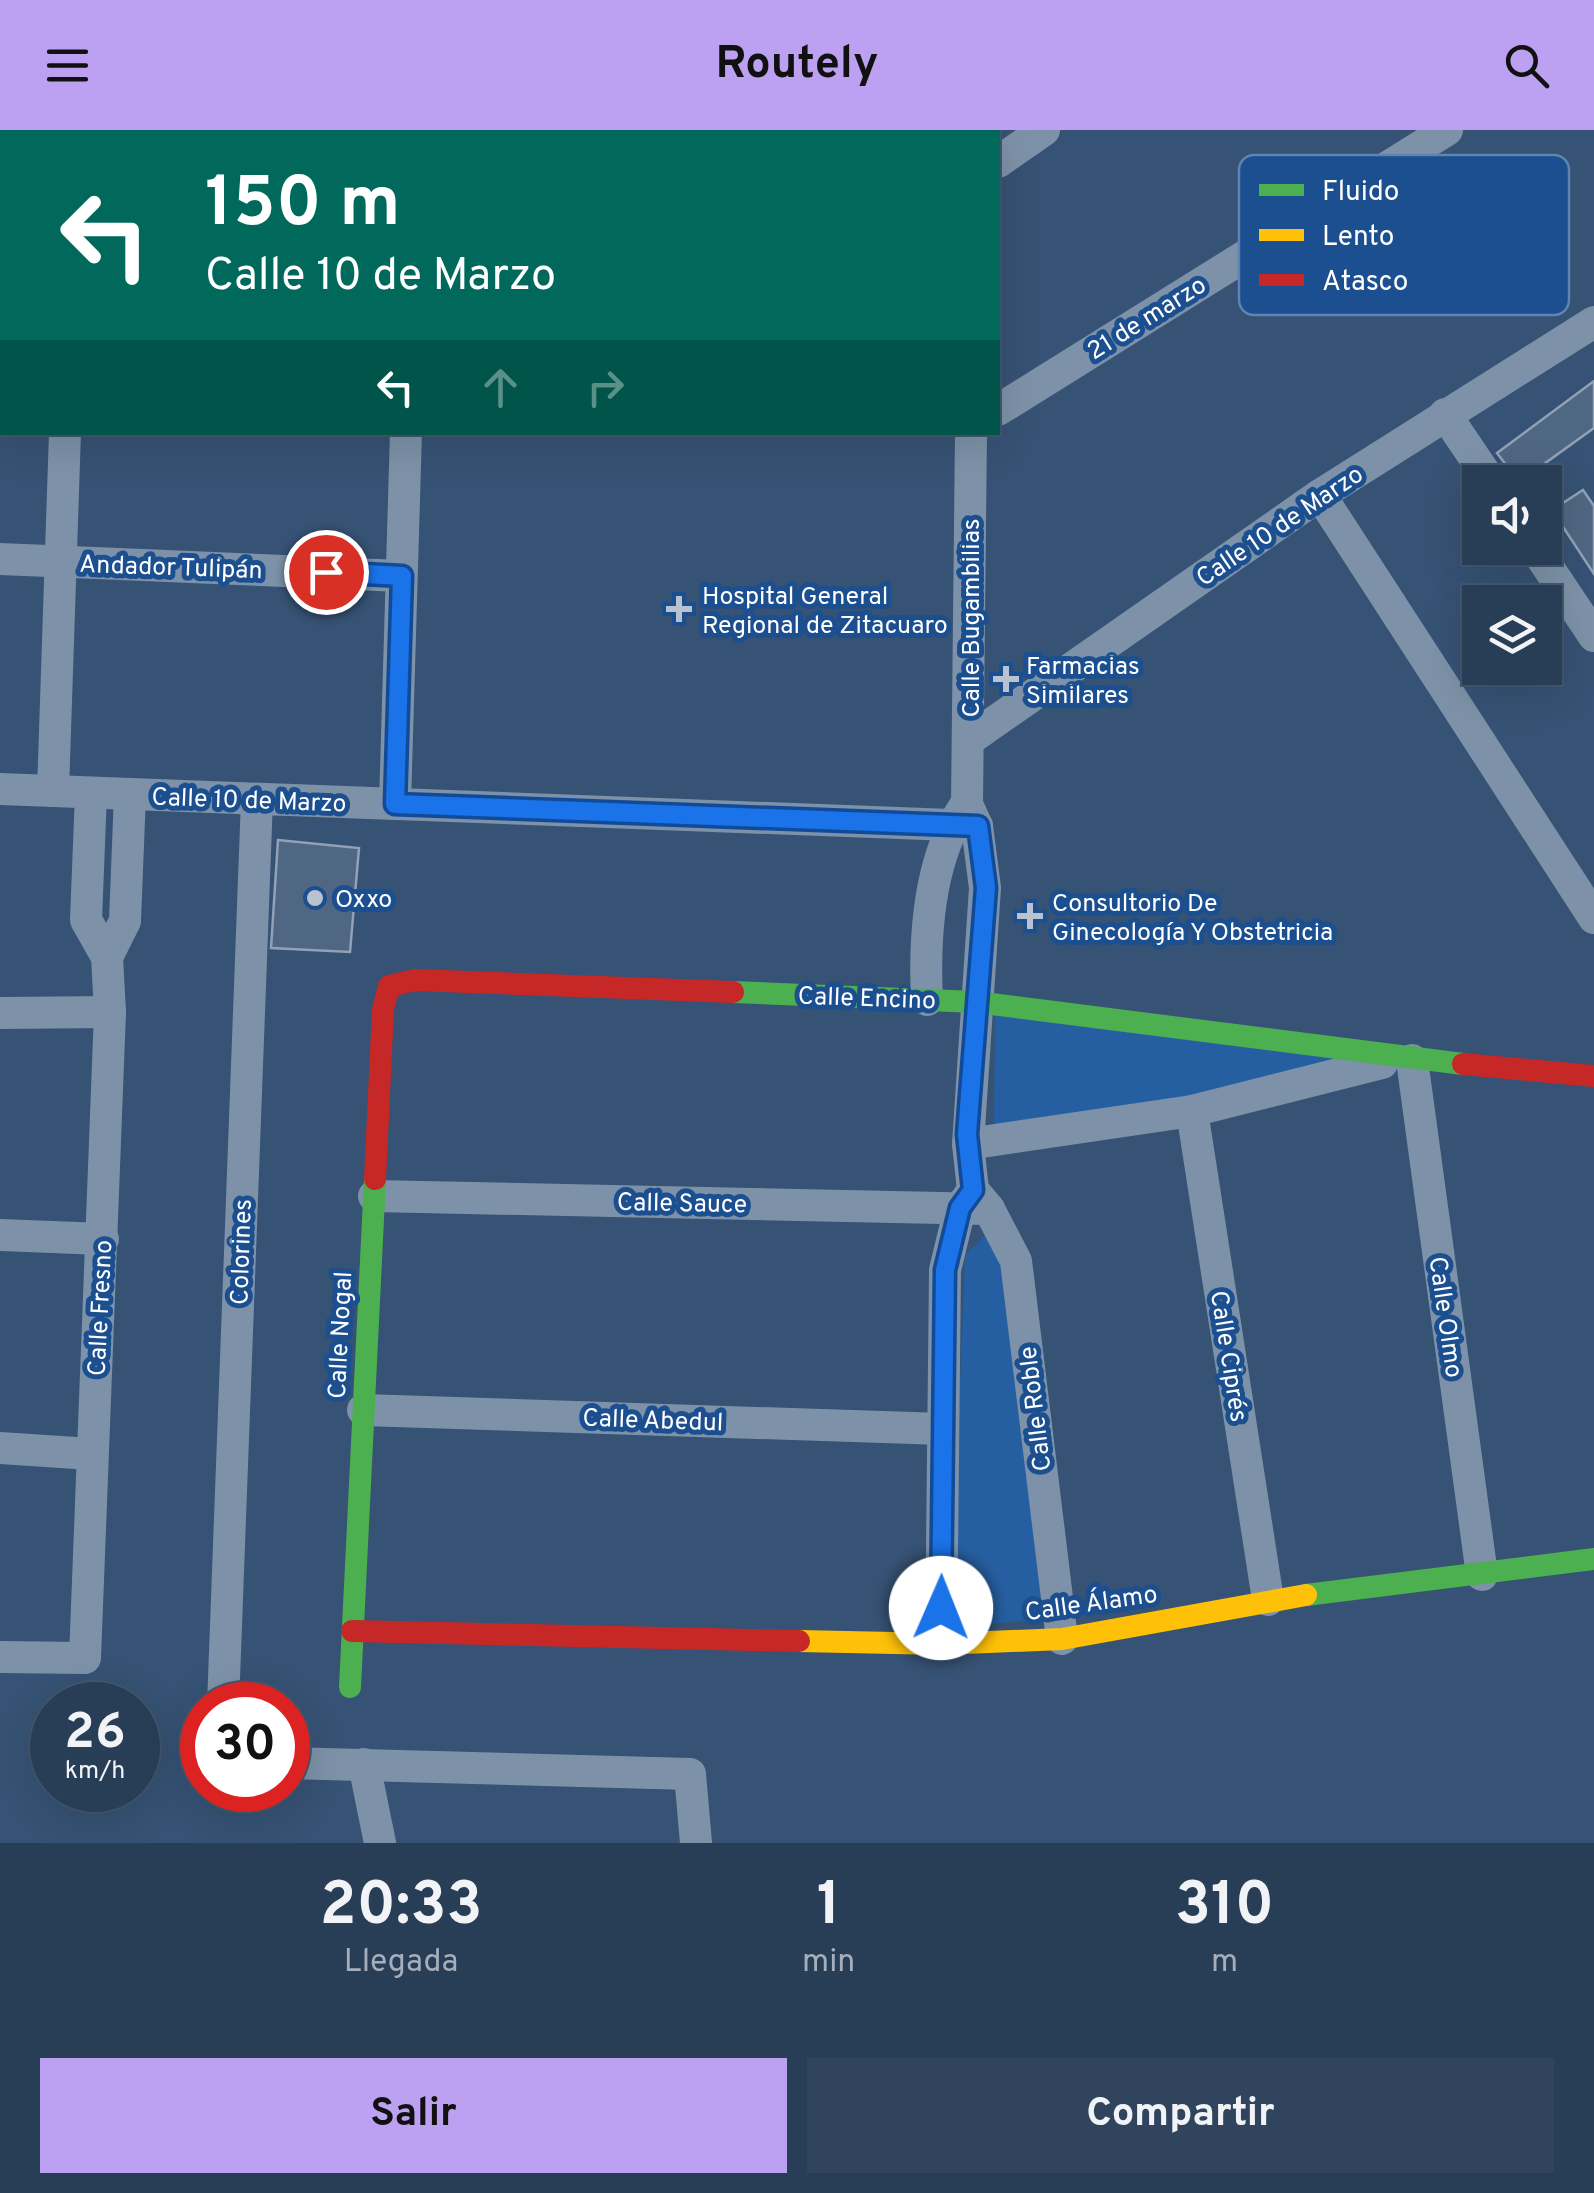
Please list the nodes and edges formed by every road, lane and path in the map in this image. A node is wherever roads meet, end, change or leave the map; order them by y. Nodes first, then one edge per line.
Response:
1 (1044, 130) edge
2 (1446, 130) edge
3 (1406, 155) edge
4 (1000, 161) edge
5 (1239, 259) edge
6 (1594, 322) edge
7 (1000, 409) edge
8 (1445, 414) junction
9 (65, 435) edge
10 (406, 435) edge
11 (971, 435) edge
12 (1480, 465) edge
13 (1320, 495) junction
14 (0, 559) edge
15 (61, 562) junction
16 (1546, 565) edge
17 (402, 576) junction
18 (1594, 636) edge
19 (970, 739) junction
20 (0, 789) edge
21 (53, 791) junction
22 (91, 793) junction
23 (130, 794) junction
24 (257, 799) junction
25 (395, 804) junction
26 (966, 818) junction
27 (1594, 918) edge
28 (106, 957) junction
29 (389, 986) joint
30 (928, 1000) junction
31 (976, 1002) junction
32 (110, 1012) junction
33 (0, 1013) edge
34 (1407, 1059) junction
35 (1594, 1076) edge
36 (1192, 1111) junction
37 (968, 1144) junction
38 (374, 1196) junction
39 (974, 1202) junction
40 (0, 1234) edge
41 (103, 1239) junction
42 (363, 1410) junction
43 (942, 1429) junction
44 (0, 1448) edge
45 (91, 1454) junction
46 (1594, 1558) edge
47 (1482, 1575) junction
48 (1268, 1600) junction
49 (352, 1631) junction
50 (1062, 1640) junction
51 (941, 1644) junction
52 (0, 1656) edge
53 (223, 1682) edge
54 (350, 1687) dead end
55 (310, 1763) edge
56 (364, 1764) junction
57 (380, 1843) edge
58 (696, 1843) edge

1 - 4 street
2 - 3 street, 21 de marzo
5 - 7 street, 21 de marzo
6 - 8 street, Calle 10 de Marzo
8 - 12 street
8 - 13 street, Calle 10 de Marzo
9 - 15 street
10 - 17 street
11 - 19 street, Calle Bugambilias
13 - 19 street, Calle 10 de Marzo
13 - 27 street
14 - 15 street, Andador Tulipán
15 - 17 street, Andador Tulipán
15 - 21 street
16 - 18 street
17 - 25 street
19 - 26 street, Calle Bugambilias
20 - 21 street, Calle 10 de Marzo
21 - 22 street, Calle 10 de Marzo
22 - 23 street, Calle 10 de Marzo
22 - 28 street, Calle Fresno
23 - 24 street, Calle 10 de Marzo
23 - 28 street, Calle Fresno
24 - 25 street, Calle 10 de Marzo
24 - 53 street, Colorines
25 - 26 street, Calle 10 de Marzo
26 - 30 street
26 - 31 street, Calle Roble
28 - 32 street, Calle Fresno
29 - 30 street, Calle Encino
29 - 38 street, Calle Nogal
30 - 31 street, Calle Encino
31 - 34 street, Calle Encino
31 - 37 street, Calle Roble
32 - 33 street
32 - 41 street, Calle Fresno
34 - 35 street, Calle Encino
34 - 36 street, Calle Encino
34 - 47 street, Calle Olmo
36 - 37 street, Calle Encino
36 - 48 street, Calle Ciprés
37 - 39 street, Calle Roble
38 - 39 street, Calle Sauce
38 - 42 street, Calle Nogal
39 - 43 street, Calle Roble
39 - 50 street, Calle Roble
40 - 41 street
41 - 45 street, Calle Fresno
42 - 43 street, Calle Abedul
42 - 49 street, Calle Nogal
43 - 51 street, Calle Roble
44 - 45 street
45 - 52 street, Calle Fresno
46 - 47 street, Calle Álamo
47 - 48 street, Calle Álamo
48 - 50 street, Calle Álamo
49 - 51 street, Calle Álamo
49 - 54 street, Calle Nogal
50 - 51 street, Calle Álamo
55 - 56 street
56 - 57 street
56 - 58 street

